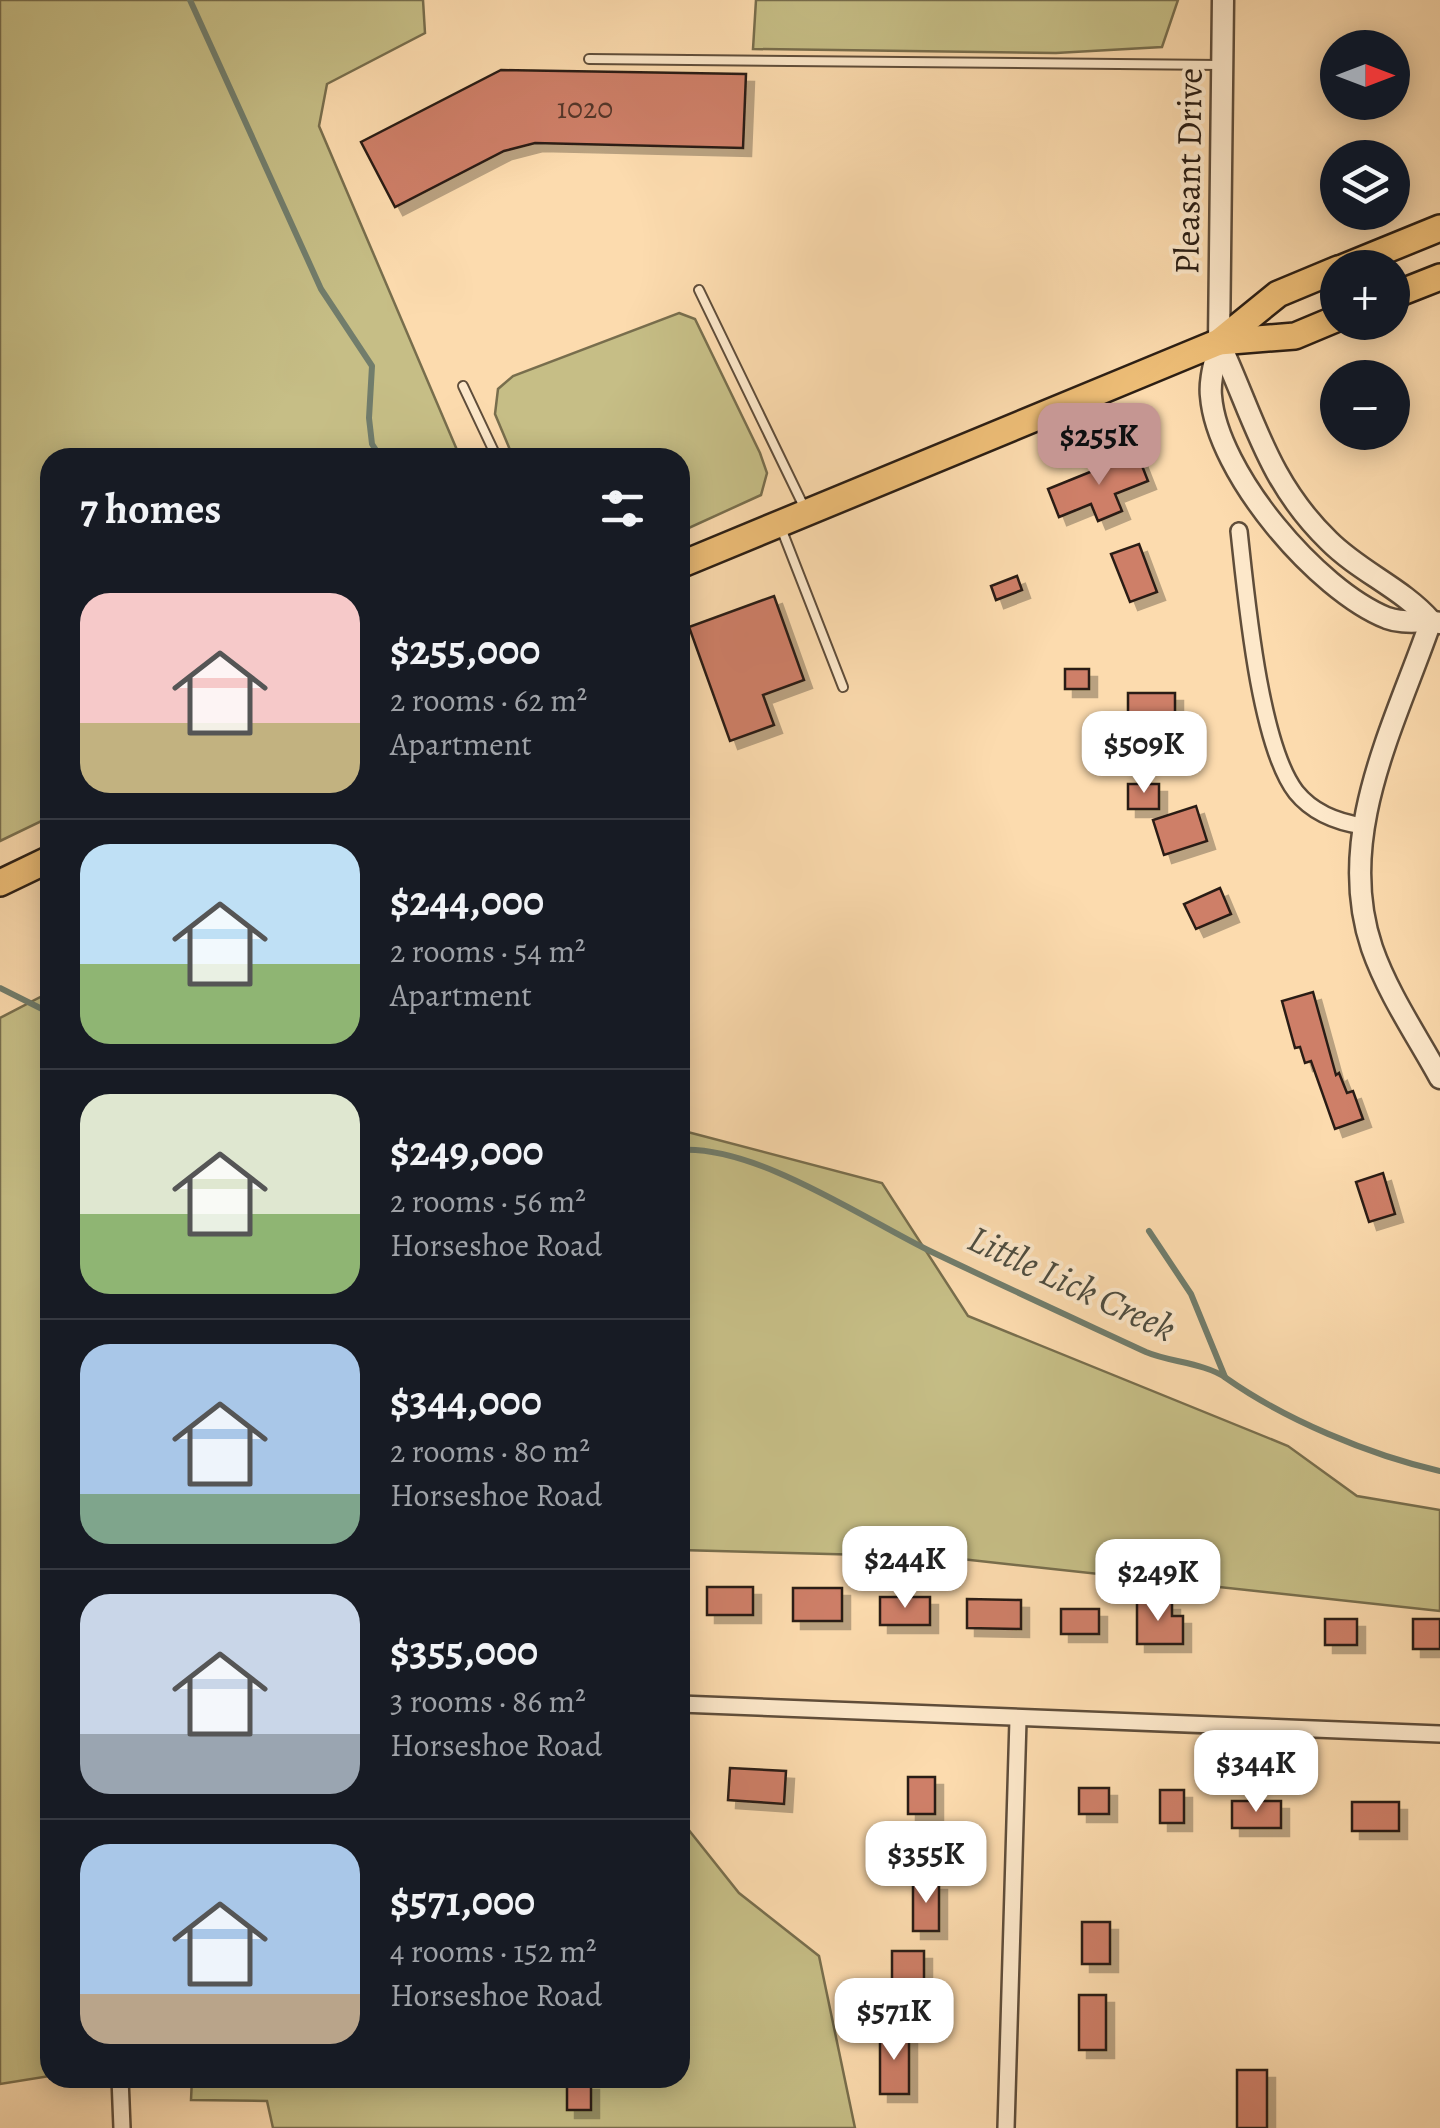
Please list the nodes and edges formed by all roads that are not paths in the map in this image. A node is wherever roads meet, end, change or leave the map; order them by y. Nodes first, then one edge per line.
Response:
1 (1223, 0) edge
2 (589, 59) dead end
3 (1222, 65) junction
4 (1440, 228) edge
5 (1385, 250) edge
6 (1320, 276) edge
7 (1440, 276) edge
8 (1410, 288) edge
9 (699, 290) dead end
10 (1320, 326) edge
11 (1219, 342) junction
12 (463, 386) dead end
13 (492, 448) edge
14 (807, 512) junction
15 (779, 524) junction
16 (1240, 531) dead end
17 (690, 561) edge
18 (1436, 622) edge
19 (843, 687) dead end
20 (1363, 826) junction
21 (40, 864) edge
22 (0, 883) edge
23 (1440, 1078) edge
24 (690, 1704) edge
25 (1018, 1720) junction
26 (1440, 1734) edge
27 (120, 2088) edge
28 (122, 2128) edge
29 (1006, 2128) edge

1 - 3 street, Pleasant Drive
2 - 3 lane
3 - 11 street, Pleasant Drive
4 - 5 highway
6 - 11 highway
7 - 8 highway
9 - 14 lane
10 - 11 highway
11 - 14 highway
11 - 18 street, Pleasant Drive
11 - 18 street, Pleasant Drive
12 - 13 lane
14 - 15 highway
15 - 17 highway
15 - 19 lane
16 - 20 street
18 - 20 street
20 - 23 street
21 - 22 highway
24 - 25 street
25 - 26 street
25 - 29 street
27 - 28 street

